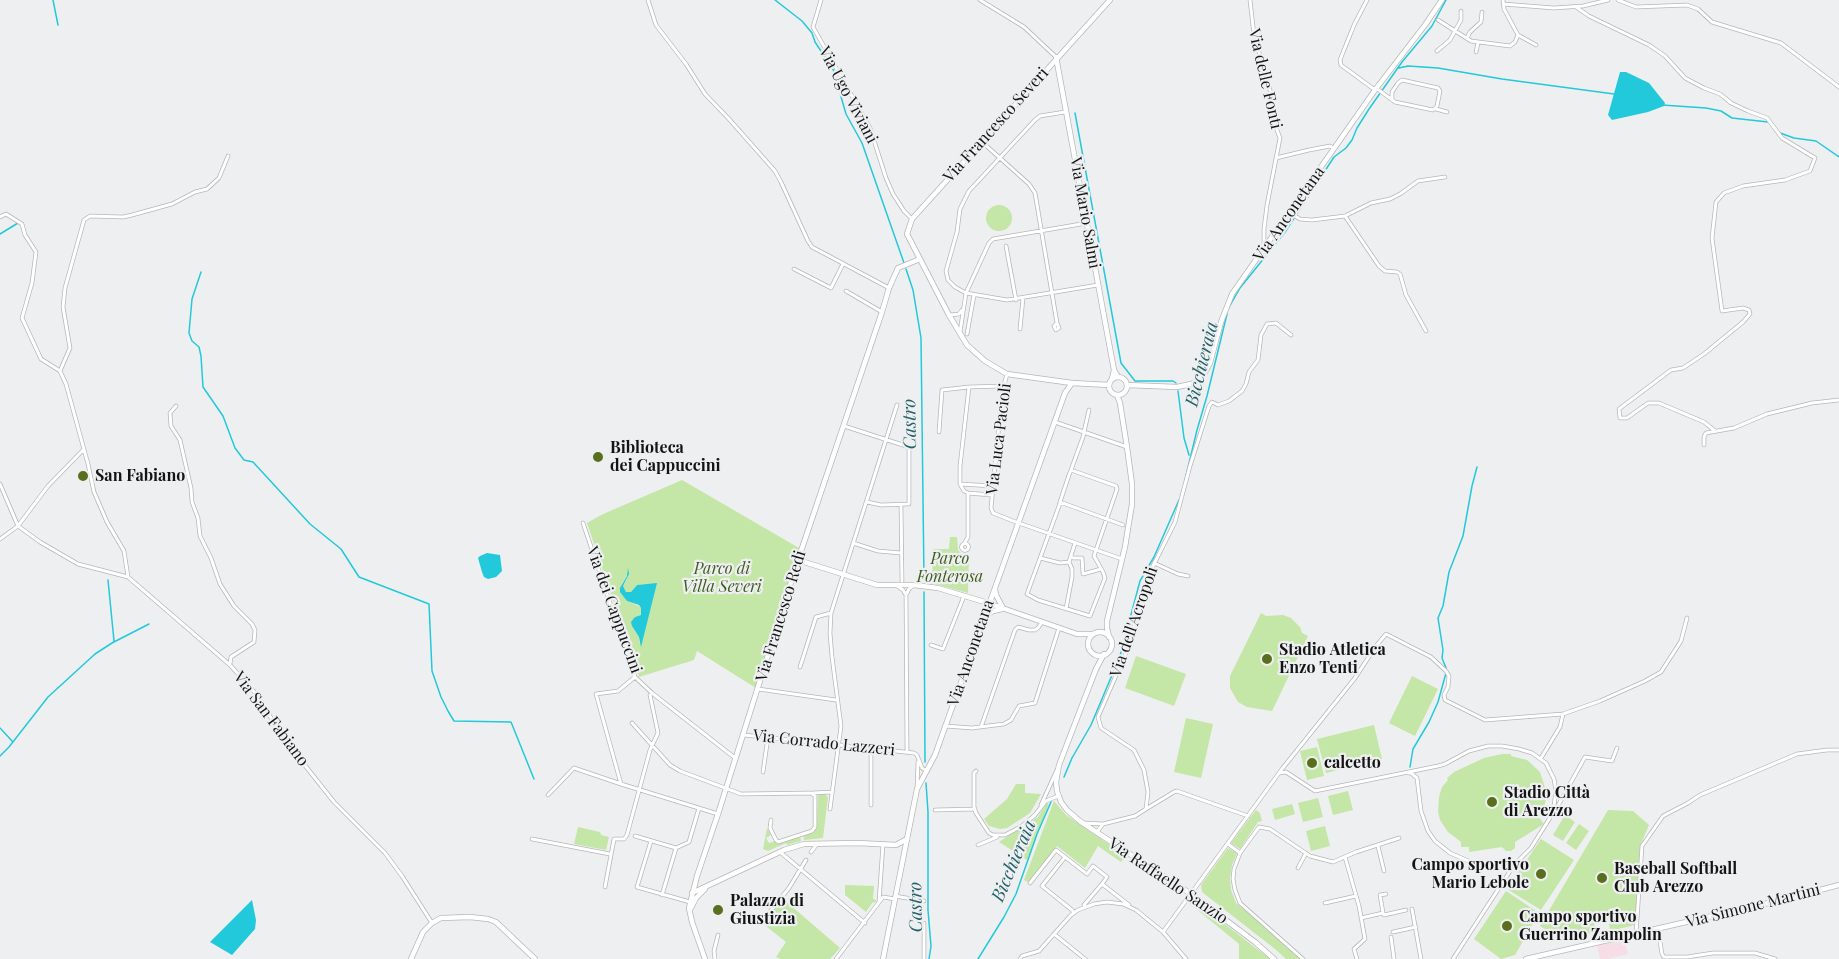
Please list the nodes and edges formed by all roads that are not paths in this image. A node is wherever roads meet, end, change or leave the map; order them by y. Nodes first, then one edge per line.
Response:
1 (648, 0) edge
2 (821, 0) edge
3 (980, 0) edge
4 (1110, 0) edge
5 (1250, 0) edge
6 (1367, 0) edge
7 (1442, 0) edge
8 (1608, 0) edge
9 (1618, 0) edge
10 (1503, 2) edge
11 (1576, 7) junction
12 (1461, 11) dead end
13 (1482, 12) dead end
14 (1438, 20) dead end
15 (1455, 31) junction
16 (1518, 35) junction
17 (1467, 38) junction
18 (1478, 43) junction
19 (1536, 45) dead end
20 (1437, 51) dead end
21 (1476, 52) dead end
22 (1056, 57) junction
23 (1839, 87) edge
24 (1376, 89) junction
25 (1392, 99) junction
26 (1436, 109) junction
27 (1067, 112) junction
28 (1447, 112) dead end
29 (981, 141) junction
30 (1335, 148) junction
31 (228, 156) dead end
32 (1000, 157) junction
33 (1275, 158) junction
34 (1445, 177) dead end
35 (1291, 214) junction
36 (1345, 216) junction
37 (0, 217) edge
38 (912, 219) junction
39 (1087, 223) junction
40 (1042, 231) junction
41 (1006, 246) dead end
42 (1264, 248) junction
43 (920, 259) junction
44 (843, 264) junction
45 (794, 269) dead end
46 (1098, 285) junction
47 (889, 288) junction
48 (846, 291) dead end
49 (966, 293) junction
50 (1053, 293) junction
51 (974, 295) junction
52 (1023, 297) junction
53 (1016, 300) junction
54 (963, 308) junction
55 (882, 312) junction
56 (949, 315) junction
57 (956, 315) junction
58 (962, 320) junction
59 (953, 323) junction
60 (1057, 323) dead end
61 (1020, 329) dead end
62 (1426, 331) dead end
63 (960, 334) junction
64 (967, 334) dead end
65 (1291, 336) dead end
66 (60, 370) junction
67 (1114, 370) junction
68 (1006, 374) junction
69 (1118, 377) junction
70 (1112, 379) junction
71 (1072, 383) junction
72 (1127, 384) junction
73 (1109, 385) junction
74 (1004, 386) junction
75 (969, 387) junction
76 (1119, 395) junction
77 (1839, 400) edge
78 (897, 405) dead end
79 (176, 406) dead end
80 (1089, 410) dead end
81 (1054, 421) junction
82 (844, 426) junction
83 (1715, 431) junction
84 (939, 432) dead end
85 (1084, 432) junction
86 (886, 439) junction
87 (1704, 446) dead end
88 (1127, 447) junction
89 (84, 449) junction
90 (1071, 470) junction
91 (0, 484) edge
92 (960, 484) junction
93 (993, 486) junction
94 (968, 493) junction
95 (992, 495) junction
96 (867, 501) junction
97 (1060, 502) junction
98 (901, 505) junction
99 (1107, 519) junction
100 (583, 523) dead end
101 (1017, 523) junction
102 (1123, 525) dead end
103 (18, 526) junction
104 (1049, 534) junction
105 (0, 539) edge
106 (853, 543) junction
107 (1075, 543) junction
108 (966, 545) dead end
109 (1095, 550) junction
110 (901, 553) junction
111 (1071, 556) junction
112 (1040, 558) junction
113 (1122, 559) junction
114 (798, 560) junction
115 (1069, 562) junction
116 (1154, 563) junction
117 (1101, 568) junction
118 (843, 574) junction
119 (1188, 576) dead end
120 (128, 577) junction
121 (900, 584) junction
122 (914, 585) junction
123 (994, 586) junction
124 (906, 595) junction
125 (964, 596) junction
126 (988, 603) junction
127 (1003, 608) junction
128 (1066, 609) junction
129 (831, 613) junction
130 (983, 618) junction
131 (1687, 618) dead end
132 (1107, 621) junction
133 (1042, 622) junction
134 (1059, 628) junction
135 (1094, 633) junction
136 (1077, 634) junction
137 (1109, 637) junction
138 (931, 645) dead end
139 (1088, 646) junction
140 (1104, 654) junction
141 (1096, 655) junction
142 (230, 665) junction
143 (800, 667) dead end
144 (1096, 669) junction
145 (635, 677) junction
146 (758, 689) junction
147 (652, 693) junction
148 (837, 700) junction
149 (1563, 714) junction
150 (632, 723) dead end
151 (945, 726) junction
152 (981, 727) junction
153 (742, 734) junction
154 (768, 737) junction
155 (838, 745) junction
156 (652, 747) junction
157 (871, 748) junction
158 (1617, 748) dead end
159 (1839, 750) edge
160 (907, 752) junction
161 (735, 758) junction
162 (1541, 758) junction
163 (918, 760) junction
164 (1059, 765) junction
165 (927, 771) junction
166 (976, 771) dead end
167 (1282, 771) junction
168 (763, 772) dead end
169 (1404, 772) junction
170 (621, 784) junction
171 (726, 788) junction
172 (917, 789) junction
173 (638, 790) junction
174 (832, 792) junction
175 (1046, 792) junction
176 (811, 793) junction
177 (1058, 793) junction
178 (548, 795) dead end
179 (871, 806) dead end
180 (1040, 807) junction
181 (699, 808) junction
182 (830, 809) dead end
183 (975, 809) junction
184 (1146, 809) junction
185 (935, 810) dead end
186 (1553, 813) junction
187 (718, 814) junction
188 (1248, 816) junction
189 (771, 820) dead end
190 (1082, 822) junction
191 (1103, 824) junction
192 (1097, 832) junction
193 (635, 836) dead end
194 (998, 837) junction
195 (1399, 838) dead end
196 (532, 839) dead end
197 (907, 839) junction
198 (651, 841) junction
199 (818, 843) junction
200 (883, 844) junction
201 (896, 844) junction
202 (1228, 844) junction
203 (978, 845) dead end
204 (1378, 845) junction
205 (676, 848) junction
206 (905, 850) junction
207 (780, 852) junction
208 (811, 852) dead end
209 (1240, 853) junction
210 (1306, 853) junction
211 (611, 854) junction
212 (1065, 857) junction
213 (1345, 857) junction
214 (806, 860) dead end
215 (1514, 865) junction
216 (1298, 868) dead end
217 (800, 870) junction
218 (1384, 870) dead end
219 (697, 876) junction
220 (1030, 883) dead end
221 (1102, 884) junction
222 (710, 885) junction
223 (1839, 885) edge
224 (605, 886) dead end
225 (692, 893) junction
226 (1191, 894) junction
227 (1386, 894) dead end
228 (662, 895) junction
229 (1356, 896) junction
230 (895, 897) junction
231 (924, 902) dead end
232 (690, 903) junction
233 (1325, 903) dead end
234 (879, 904) junction
235 (1083, 907) junction
236 (1412, 909) dead end
237 (1136, 910) junction
238 (1406, 910) dead end
239 (690, 913) junction
240 (1074, 913) junction
241 (1383, 913) junction
242 (1361, 918) junction
243 (764, 919) dead end
244 (924, 922) dead end
245 (432, 923) junction
246 (866, 923) junction
247 (1416, 927) junction
248 (1658, 929) junction
249 (1162, 932) junction
250 (1394, 932) dead end
251 (1054, 934) junction
252 (1636, 934) junction
253 (718, 935) dead end
254 (1391, 937) dead end
255 (411, 959) edge
256 (535, 959) edge
257 (705, 959) edge
258 (715, 959) edge
259 (836, 959) edge
260 (883, 959) edge
261 (924, 959) edge
262 (1020, 959) edge
263 (1085, 959) edge
264 (1186, 959) edge
265 (1274, 959) edge
266 (1303, 959) edge
267 (1357, 959) edge
268 (1394, 959) edge
269 (1421, 959) edge
270 (1453, 959) edge
271 (1526, 959) edge
272 (1775, 959) edge

1 - 44 street
2 - 38 street, Via Ugo Viviani
3 - 22 street
4 - 22 street, Via Francesco Severi
5 - 33 street, Via delle Fonti
6 - 24 street
7 - 24 street, Via Anconetana
8 - 11 street
9 - 23 street
10 - 11 street
10 - 16 street
11 - 83 street
12 - 15 street
13 - 17 street
14 - 15 street
15 - 17 street
15 - 20 street
16 - 18 street
16 - 19 street
17 - 18 street
18 - 21 street
22 - 27 street, Via Mario Salmi
22 - 29 street, Via Francesco Severi
24 - 25 street
24 - 30 street, Via Anconetana
25 - 26 street
25 - 26 street
26 - 28 street
27 - 32 street
27 - 39 street, Via Mario Salmi
29 - 32 street
29 - 38 street, Via Francesco Severi
30 - 33 street
30 - 35 street, Via Anconetana
31 - 66 street
32 - 40 street
32 - 49 street
33 - 42 street, Via delle Fonti
34 - 36 street
35 - 36 street
35 - 42 street, Via Anconetana
36 - 62 street
37 - 66 street
38 - 43 street
39 - 40 street
39 - 46 street, Via Mario Salmi
40 - 49 street
40 - 50 street
41 - 53 street
42 - 72 street, Via Anconetana
43 - 47 street, Via Francesco Redi
43 - 56 street
44 - 45 street
44 - 47 street
46 - 50 street
46 - 67 street, Via Mario Salmi
47 - 55 street, Via Francesco Redi
48 - 55 street
49 - 51 street
49 - 54 street
50 - 52 street
50 - 60 street
51 - 53 street
51 - 64 street
52 - 53 street
52 - 61 street
54 - 57 street
54 - 58 street
55 - 82 street, Via Francesco Redi
56 - 57 street
56 - 59 street
57 - 59 street
58 - 59 street
58 - 63 street
59 - 63 street
63 - 68 street
65 - 116 street, Via dell'Acropoli
66 - 89 street
67 - 69 street, Via Mario Salmi
67 - 70 street, Via Mario Salmi
68 - 71 street
68 - 74 street, Via Luca Pacioli
69 - 70 street
69 - 72 street
70 - 73 street
71 - 73 street
71 - 81 street, Via Anconetana
72 - 76 street
73 - 76 street
74 - 75 street
74 - 93 street, Via Luca Pacioli
75 - 84 street
75 - 92 street
76 - 88 street
77 - 83 street
78 - 86 street
79 - 142 street
80 - 85 street
81 - 85 street
81 - 101 street, Via Anconetana
82 - 86 street
82 - 114 street, Via Francesco Redi
83 - 87 street
85 - 88 street
85 - 90 street
86 - 96 street
86 - 98 street
88 - 113 street
89 - 103 street
89 - 120 street
90 - 97 street
90 - 99 street
91 - 103 street
92 - 93 street
92 - 94 street
93 - 95 street, Via Luca Pacioli
94 - 95 street
94 - 108 street
95 - 101 street, Via Luca Pacioli
96 - 98 street
96 - 106 street
97 - 99 street
97 - 104 street
98 - 110 street
99 - 102 street
99 - 109 street
100 - 145 street, Via dei Cappuccini
101 - 104 street
101 - 123 street, Via Anconetana
103 - 105 street
103 - 120 street
104 - 107 street
104 - 112 street
106 - 110 street
106 - 118 street
107 - 109 street
107 - 111 street
109 - 113 street
109 - 117 street
110 - 121 street
111 - 115 street
111 - 117 street
112 - 115 street
112 - 128 street
113 - 132 street
114 - 118 street
114 - 146 street, Via Francesco Redi
115 - 128 street
116 - 119 street
116 - 184 street, Via dell'Acropoli
117 - 128 street
118 - 121 street
118 - 129 street
120 - 142 street, Via San Fabiano
121 - 122 street
121 - 124 street
122 - 124 street
122 - 125 street
123 - 126 street, Via Anconetana
123 - 127 street
124 - 160 street
125 - 126 street
125 - 138 street
126 - 127 street
126 - 130 street, Via Anconetana
127 - 130 street
127 - 133 street
129 - 143 street
129 - 148 street
130 - 151 street, Via Anconetana
131 - 149 street
132 - 135 street
132 - 137 street
133 - 134 street
133 - 152 street
134 - 136 street
134 - 152 street
135 - 136 street
135 - 137 street
135 - 139 street
136 - 139 street
137 - 140 street
139 - 141 street
140 - 141 street
140 - 144 street
141 - 144 street
142 - 245 street, Via San Fabiano
144 - 164 street
145 - 147 street, Via dei Cappuccini
145 - 170 street
146 - 148 street
146 - 153 street, Via Francesco Redi
147 - 156 street, Via dei Cappuccini
147 - 161 street, Via dei Cappuccini
148 - 155 street
149 - 162 street
149 - 167 street
150 - 156 street
151 - 152 street
151 - 165 street, Via Anconetana
153 - 154 street, Via Corrado Lazzeri
153 - 161 street, Via Francesco Redi
154 - 155 street, Via Corrado Lazzeri
154 - 168 street
155 - 157 street, Via Corrado Lazzeri
155 - 174 street
156 - 171 street
156 - 173 street, Via dei Cappuccini
157 - 160 street, Via Corrado Lazzeri
157 - 179 street
158 - 186 street
159 - 252 street
160 - 163 street
161 - 171 street, Via Francesco Redi
162 - 169 street
162 - 186 street
163 - 165 street
163 - 172 street
164 - 175 street
164 - 177 street
165 - 172 street, Via Anconetana
166 - 183 street
167 - 169 street
167 - 188 street
169 - 215 street
170 - 173 street
170 - 178 street
171 - 176 street
171 - 187 street, Via Francesco Redi
172 - 197 street, Via Anconetana
173 - 181 street
173 - 211 street, Via dei Cappuccini
174 - 176 street
174 - 182 street
175 - 177 street
175 - 180 street
176 - 189 street
177 - 180 street
177 - 190 street, Via Raffaello Sanzio
180 - 194 street
181 - 187 street
181 - 205 street
183 - 185 street
183 - 194 street
184 - 188 street
184 - 191 street
186 - 215 street
187 - 219 street, Via Francesco Redi
188 - 202 street
190 - 191 street
190 - 192 street, Via Raffaello Sanzio
191 - 192 street
192 - 226 street, Via Raffaello Sanzio
193 - 198 street
194 - 203 street
195 - 204 street
196 - 211 street
197 - 201 street
197 - 206 street, Via Anconetana
198 - 205 street
198 - 228 street
199 - 200 street
199 - 207 street
199 - 208 street
200 - 201 street
200 - 234 street
201 - 206 street
202 - 209 street
202 - 226 street
204 - 213 street
204 - 218 street
205 - 228 street
206 - 230 street, Via Anconetana
207 - 217 street
207 - 222 street
209 - 210 street
209 - 266 street
210 - 213 street
210 - 216 street
211 - 224 street
212 - 220 street
212 - 221 street
212 - 240 street
213 - 229 street
214 - 217 street
215 - 270 street
217 - 243 street
217 - 246 street
219 - 222 street
219 - 225 street, Via Francesco Redi
221 - 235 street
221 - 237 street
222 - 225 street
222 - 239 street
223 - 248 street, Via Simone Martini
225 - 232 street, Via Francesco Redi
226 - 249 street
226 - 265 street, Via Raffaello Sanzio
227 - 241 street
228 - 232 street
229 - 233 street
229 - 242 street
230 - 231 street
230 - 234 street
230 - 260 street, Via Anconetana
232 - 239 street, Via Francesco Redi
234 - 246 street
235 - 237 street
235 - 240 street
236 - 247 street
237 - 249 street
238 - 241 street
239 - 257 street, Via Francesco Redi
240 - 251 street
241 - 242 street
242 - 267 street
244 - 261 street
245 - 255 street
245 - 256 street
246 - 259 street
247 - 250 street
247 - 269 street
248 - 252 street, Via Simone Martini
248 - 272 street
249 - 264 street
251 - 262 street
251 - 263 street
252 - 271 street, Via Simone Martini
253 - 258 street
254 - 268 street

